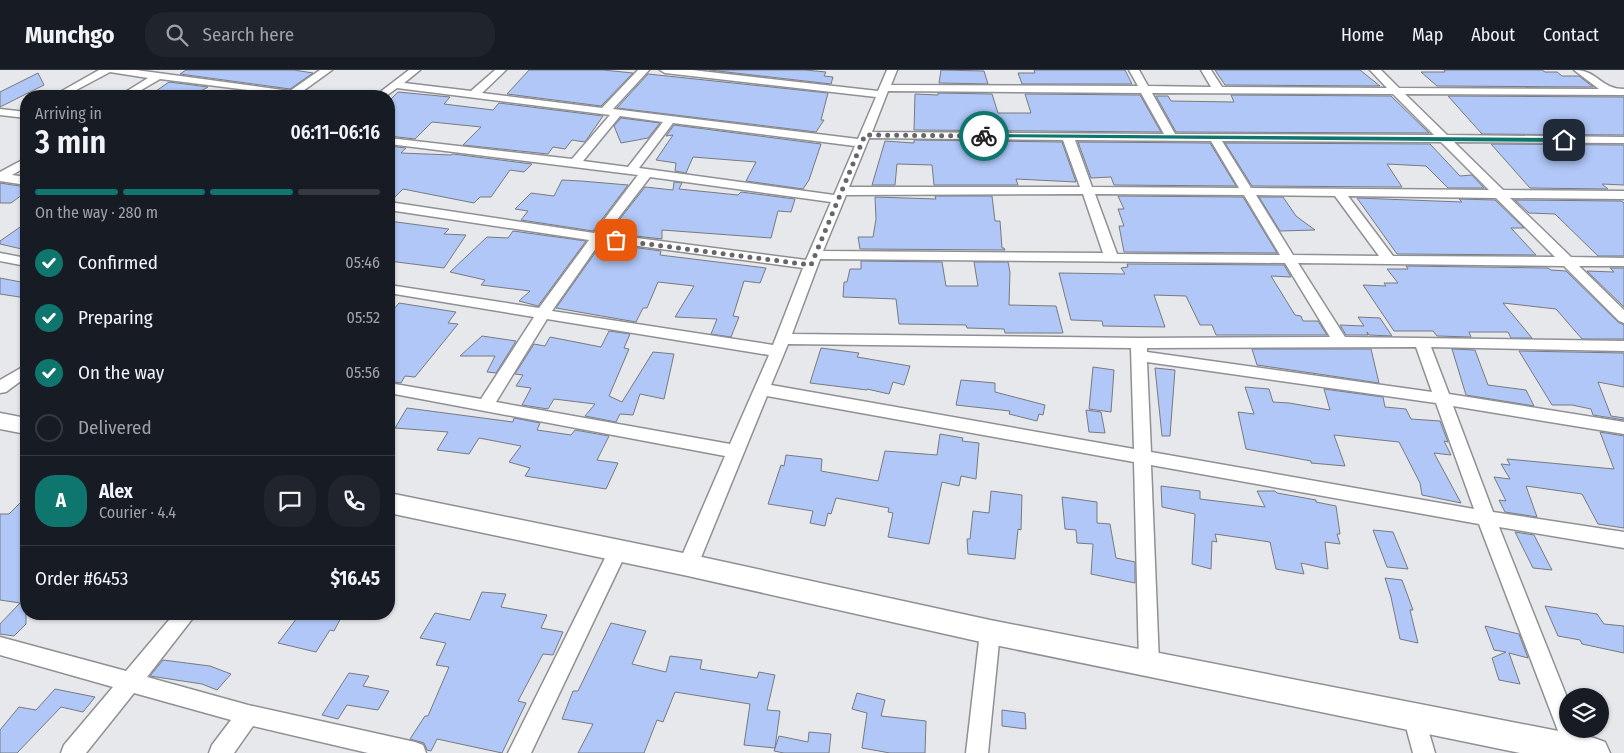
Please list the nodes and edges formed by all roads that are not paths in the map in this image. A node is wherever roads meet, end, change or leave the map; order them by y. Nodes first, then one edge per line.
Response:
1 (107, 70) edge
2 (113, 70) edge
3 (327, 70) edge
4 (415, 70) edge
5 (500, 70) edge
6 (644, 70) edge
7 (667, 70) edge
8 (892, 70) edge
9 (1134, 70) edge
10 (1206, 70) edge
11 (1375, 70) edge
12 (1579, 70) edge
13 (713, 73) edge
14 (158, 76) junction
15 (395, 85) junction
16 (1218, 89) junction
17 (69, 90) edge
18 (134, 90) edge
19 (256, 90) edge
20 (298, 90) edge
21 (388, 90) edge
22 (1145, 90) junction
23 (1394, 90) junction
24 (882, 91) junction
25 (1610, 92) junction
26 (1624, 92) edge
27 (474, 94) junction
28 (0, 112) edge
29 (604, 112) junction
30 (617, 113) junction
31 (20, 114) edge
32 (670, 120) junction
33 (1068, 137) junction
34 (1171, 137) junction
35 (1214, 137) junction
36 (863, 139) junction
37 (1445, 139) junction
38 (1624, 140) edge
39 (395, 142) edge
40 (575, 163) junction
41 (20, 165) edge
42 (631, 170) junction
43 (646, 172) junction
44 (0, 177) edge
45 (20, 180) edge
46 (1087, 190) junction
47 (1247, 192) junction
48 (1340, 194) junction
49 (1500, 194) junction
50 (841, 195) junction
51 (1624, 196) edge
52 (395, 207) edge
53 (597, 237) junction
54 (1111, 256) junction
55 (0, 257) edge
56 (813, 260) junction
57 (1290, 260) junction
58 (1390, 260) junction
59 (20, 261) edge
60 (1568, 261) junction
61 (1624, 262) edge
62 (395, 290) edge
63 (542, 315) junction
64 (1624, 318) edge
65 (1340, 342) junction
66 (1422, 342) junction
67 (780, 345) junction
68 (1624, 346) edge
69 (1140, 350) junction
70 (20, 374) edge
71 (0, 388) edge
72 (395, 389) edge
73 (761, 389) junction
74 (1444, 399) junction
75 (486, 406) junction
76 (0, 421) edge
77 (20, 425) edge
78 (1624, 428) edge
79 (735, 451) junction
80 (1141, 457) junction
81 (395, 504) edge
82 (1486, 518) junction
83 (1624, 540) edge
84 (618, 551) junction
85 (688, 565) junction
86 (181, 620) edge
87 (990, 632) junction
88 (0, 646) edge
89 (1149, 663) junction
90 (130, 682) junction
91 (248, 715) junction
92 (1414, 716) junction
93 (1576, 740) edge
94 (72, 753) edge
95 (220, 753) edge
96 (415, 753) edge
97 (519, 753) edge
98 (977, 753) edge
99 (1424, 753) edge

1 - 17 street
2 - 14 street
3 - 20 street
4 - 15 street
5 - 27 street
6 - 29 street
7 - 13 street
8 - 24 street
9 - 22 street
10 - 16 street
11 - 23 street
12 - 25 street
13 - 24 street
14 - 18 street
14 - 19 street
15 - 21 street
15 - 27 street
16 - 22 street
16 - 23 street
22 - 24 street
22 - 34 street
23 - 25 street
23 - 37 street
24 - 36 street
25 - 26 street
27 - 29 street
28 - 31 street
29 - 30 street
30 - 32 street
30 - 40 street
32 - 36 street
32 - 42 street
33 - 34 street
33 - 36 street
33 - 46 street
34 - 35 street
35 - 37 street
35 - 47 street
36 - 50 street
37 - 38 street
37 - 49 street
39 - 40 street
40 - 42 street
41 - 44 street
42 - 43 street
43 - 50 street
43 - 53 street
44 - 45 street
46 - 47 street
46 - 50 street
46 - 54 street
47 - 48 street
47 - 57 street
48 - 49 street
48 - 58 street
49 - 51 street
49 - 60 street
50 - 56 street
52 - 53 street
53 - 56 street
53 - 63 street
54 - 56 street
54 - 57 street
55 - 59 street
56 - 67 street
57 - 58 street
57 - 65 street
58 - 60 street
60 - 61 street
60 - 64 street
62 - 63 street
63 - 67 street
63 - 75 street
65 - 66 street
65 - 69 street
66 - 68 street
66 - 74 street
67 - 69 street
67 - 73 street
69 - 74 street
69 - 80 street
70 - 71 street
72 - 75 street
73 - 79 street
73 - 80 street
74 - 78 street
74 - 82 street
75 - 79 street
76 - 77 main road
79 - 85 street
80 - 82 street
80 - 89 street
81 - 84 main road
82 - 83 street
82 - 93 street
84 - 85 main road
84 - 97 street
85 - 87 main road
86 - 90 street
87 - 89 main road
87 - 98 street
88 - 90 street
89 - 92 main road
90 - 91 street
90 - 94 street
91 - 95 street
91 - 96 street
92 - 93 main road
92 - 99 street

